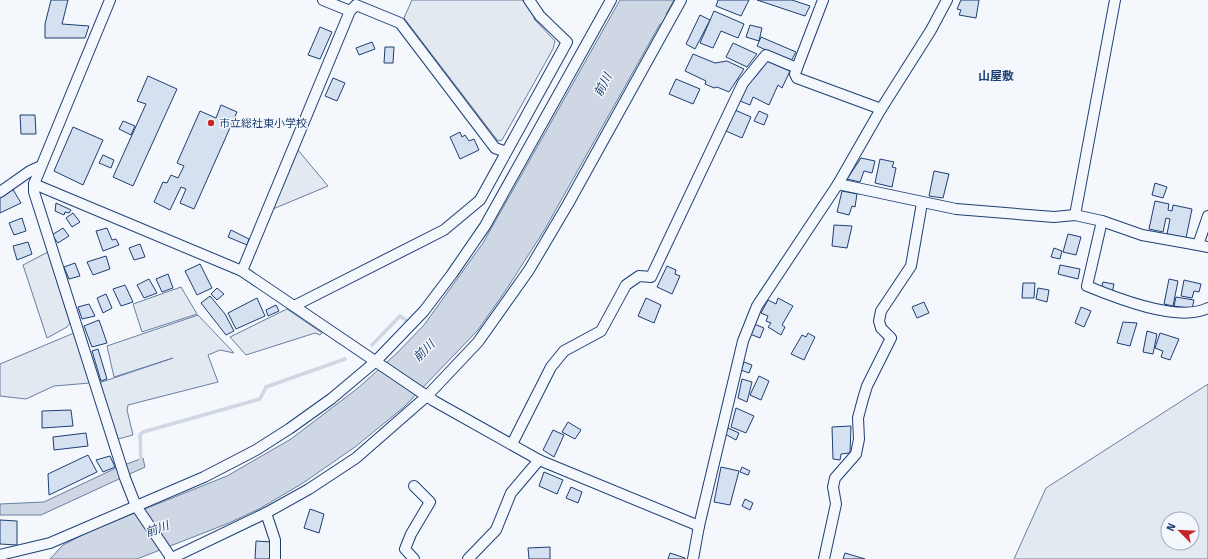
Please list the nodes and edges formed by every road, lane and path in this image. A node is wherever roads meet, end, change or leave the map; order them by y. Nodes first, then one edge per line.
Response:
1 (110, 0) edge
2 (323, 0) edge
3 (529, 0) edge
4 (611, 0) edge
5 (680, 0) edge
6 (823, 0) edge
7 (947, 0) edge
8 (1115, 0) edge
9 (350, 11) junction
10 (797, 68) junction
11 (881, 109) junction
12 (506, 152) junction
13 (41, 166) junction
14 (34, 184) junction
15 (838, 184) junction
16 (0, 192) edge
17 (922, 203) junction
18 (1076, 215) junction
19 (1208, 216) edge
20 (1102, 221) junction
21 (1203, 246) edge
22 (242, 271) junction
23 (294, 306) junction
24 (1208, 308) edge
25 (377, 363) junction
26 (426, 395) junction
27 (512, 444) junction
28 (539, 460) junction
29 (414, 486) dead end
30 (137, 507) junction
31 (266, 513) junction
32 (699, 526) junction
33 (0, 555) edge
34 (170, 557) edge
35 (275, 559) edge
36 (414, 559) edge
37 (468, 559) edge
38 (693, 559) edge
39 (824, 559) edge

1 - 13 street
2 - 9 street
3 - 12 street
4 - 25 street
5 - 26 street
6 - 10 street
7 - 11 street
8 - 18 street
9 - 12 street
9 - 22 street
10 - 11 street
10 - 27 street
11 - 15 street
12 - 23 street
13 - 14 street
13 - 16 street
14 - 22 street
14 - 30 street
15 - 17 street
15 - 32 street
17 - 18 street
17 - 39 street
18 - 20 street
19 - 21 street
20 - 21 street
20 - 24 street
22 - 23 street
23 - 25 street
25 - 26 street
25 - 30 street
26 - 27 street
26 - 31 street
27 - 28 street
28 - 32 street
28 - 37 street
29 - 36 street
30 - 33 street
30 - 34 street
31 - 34 street
31 - 35 street
32 - 38 street

